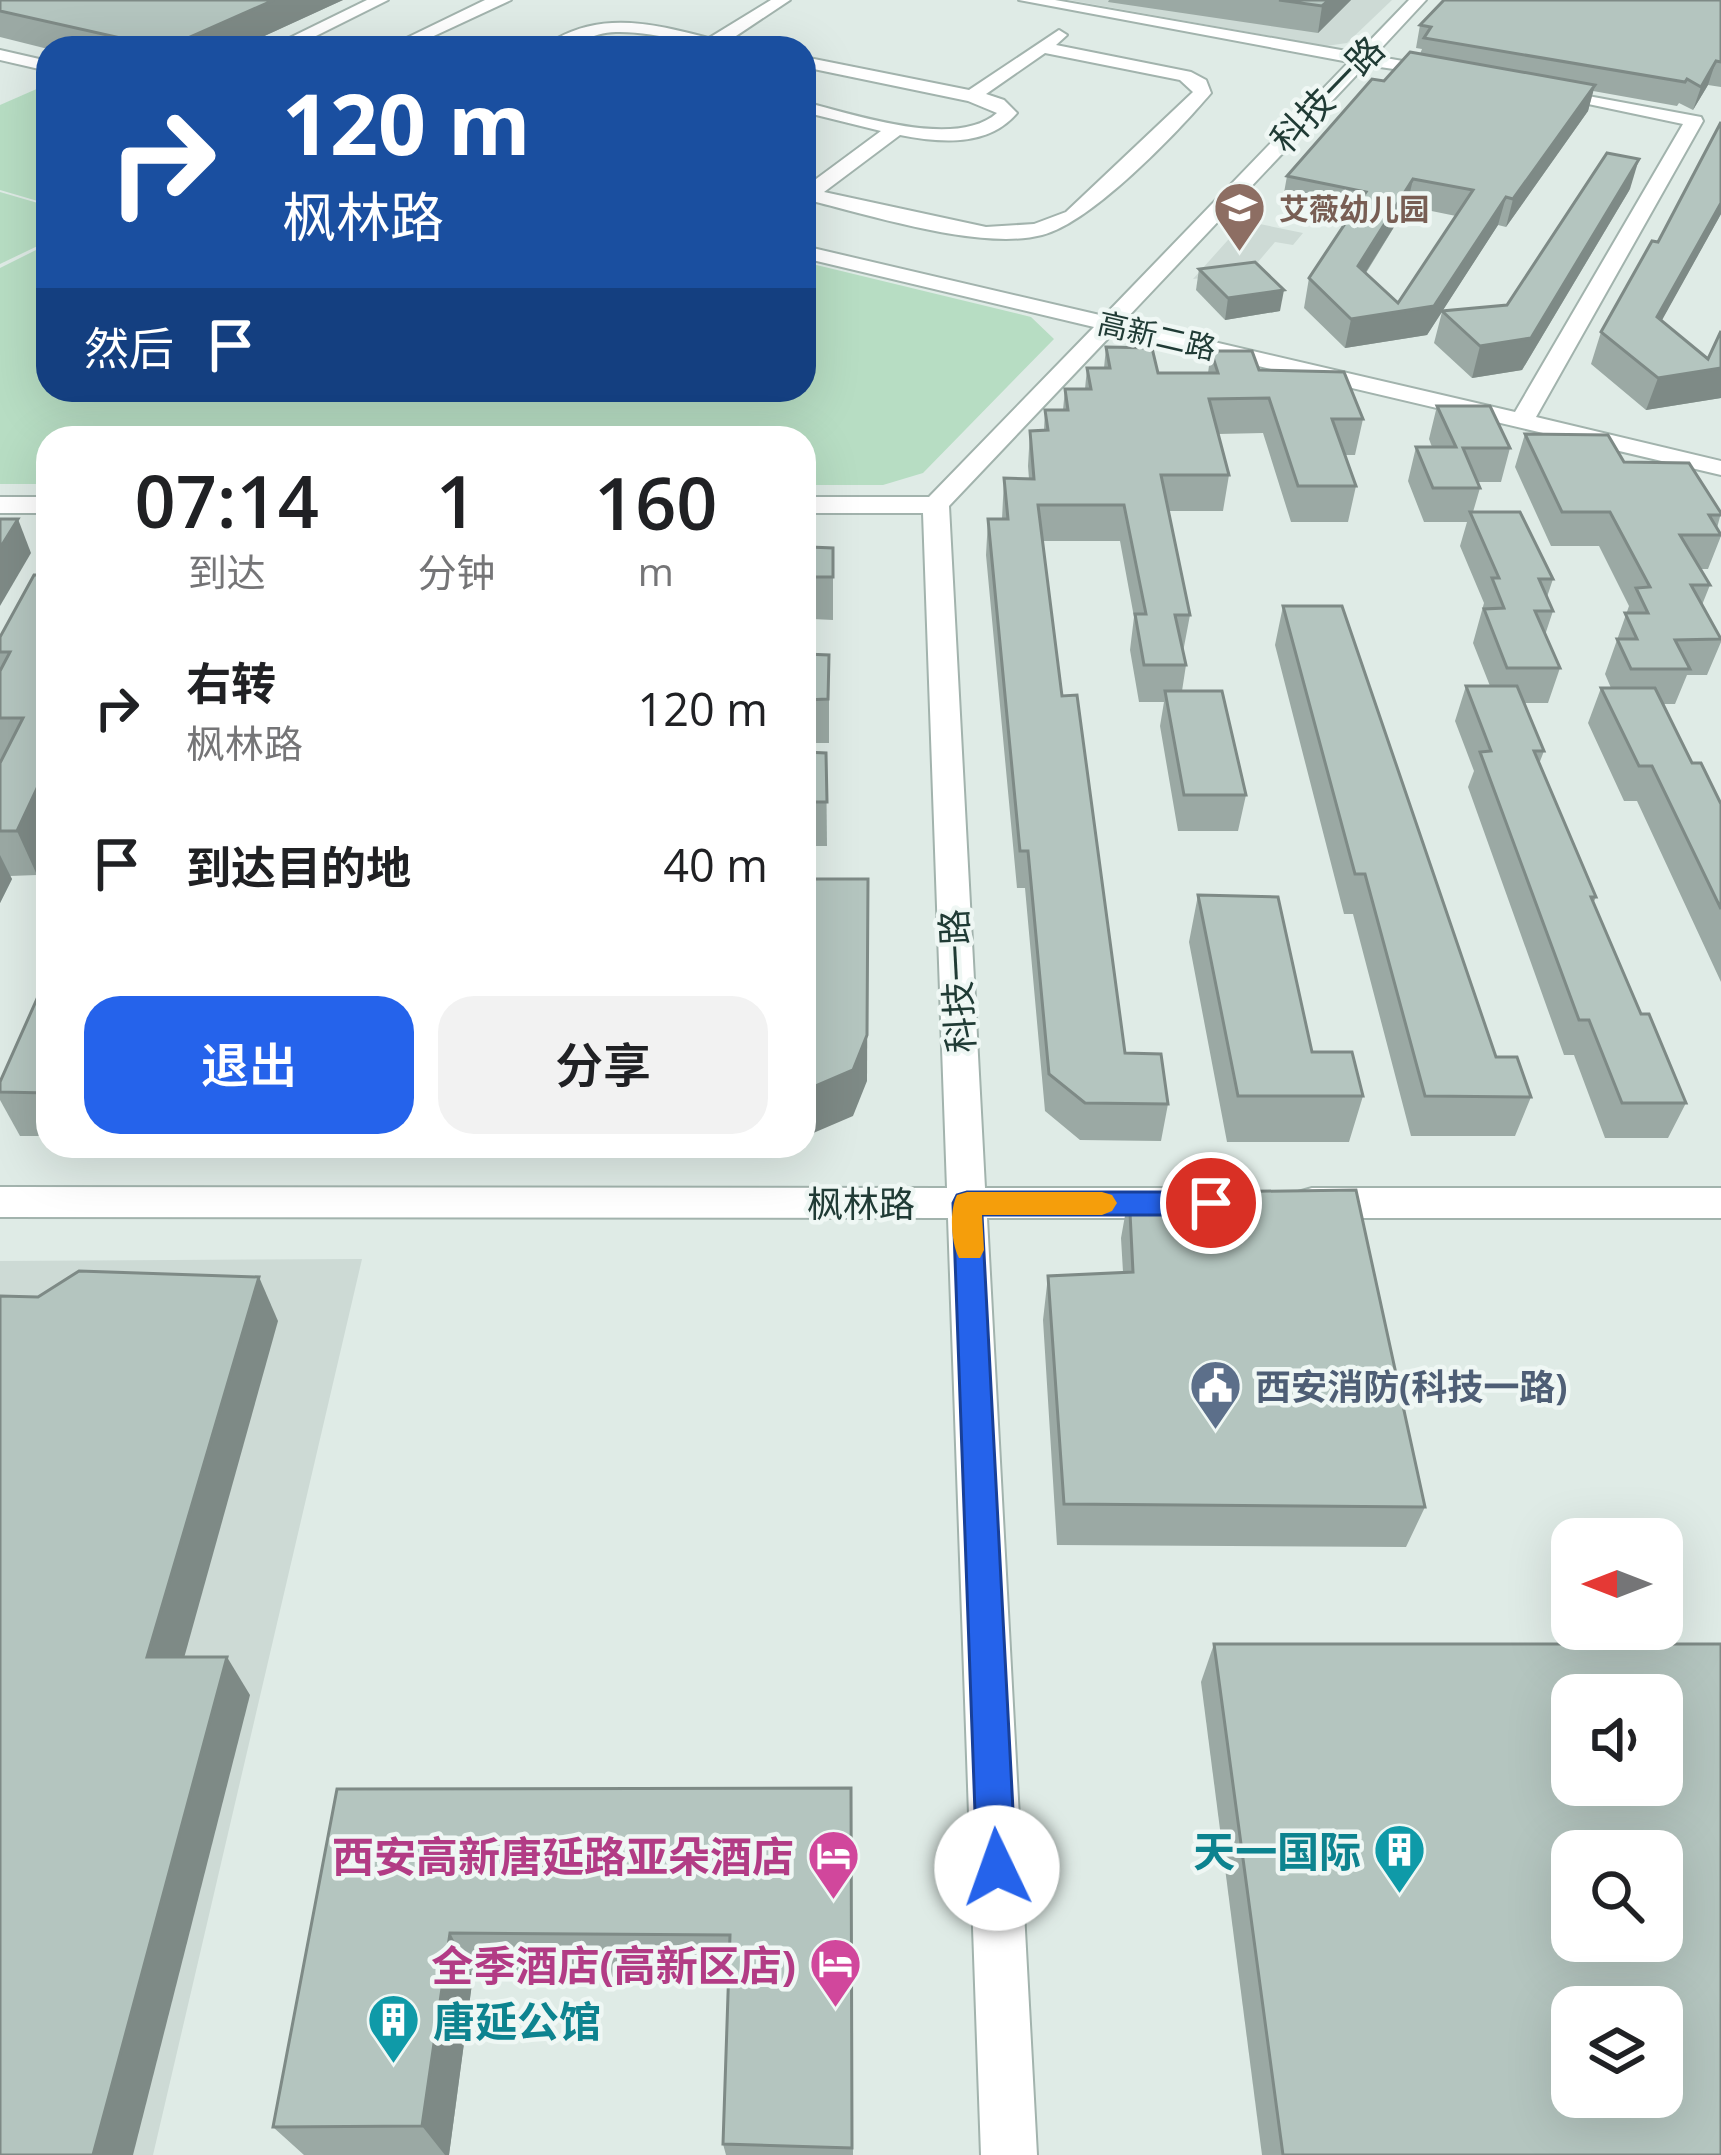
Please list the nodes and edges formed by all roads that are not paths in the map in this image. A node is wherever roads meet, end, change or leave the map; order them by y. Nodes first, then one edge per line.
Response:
1 (380, 0) edge
2 (503, 0) edge
3 (782, 0) edge
4 (1028, 0) edge
5 (1418, 0) edge
6 (1091, 11) junction
7 (304, 36) edge
8 (419, 36) edge
9 (571, 36) edge
10 (667, 36) edge
11 (724, 36) edge
12 (1042, 47) junction
13 (1362, 58) junction
14 (0, 59) edge
15 (816, 64) edge
16 (36, 67) edge
17 (1473, 79) edge
18 (1517, 88) edge
19 (972, 96) junction
20 (816, 110) edge
21 (899, 127) junction
22 (816, 188) edge
23 (816, 196) edge
24 (816, 246) edge
25 (816, 255) edge
26 (1108, 319) junction
27 (1525, 416) junction
28 (1721, 456) edge
29 (1721, 468) edge
30 (816, 505) edge
31 (936, 505) junction
32 (0, 506) edge
33 (36, 506) edge
34 (0, 1202) edge
35 (967, 1203) junction
36 (1217, 1203) edge
37 (1265, 1203) edge
38 (1721, 1203) edge
39 (1009, 2155) edge

1 - 7 street
2 - 8 street
3 - 11 street
4 - 6 street
5 - 13 street, 科技一路
6 - 12 street
6 - 13 street
9 - 10 street
12 - 19 street
12 - 23 street
13 - 17 street
13 - 26 street, 科技一路
14 - 16 street
15 - 19 street
18 - 27 street
19 - 21 street
20 - 21 street
21 - 22 street
24 - 26 street, 高新二路
25 - 26 street, 高新二路
26 - 27 street, 高新二路
26 - 31 street, 科技一路
27 - 28 street, 高新二路
27 - 29 street, 高新二路
30 - 31 street
31 - 35 street, 科技一路
32 - 33 street
34 - 35 street, 枫林路
35 - 36 street, 枫林路
35 - 39 street, 科技一路
37 - 38 street

